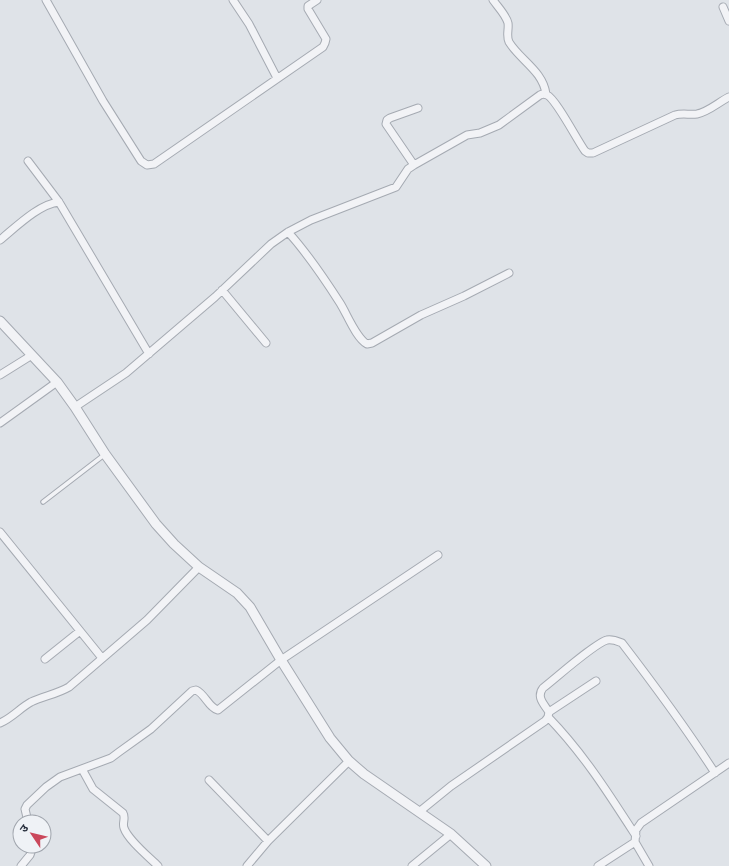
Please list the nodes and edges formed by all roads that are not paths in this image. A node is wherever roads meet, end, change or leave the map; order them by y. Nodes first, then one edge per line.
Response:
1 (46, 0) edge
2 (233, 0) edge
3 (317, 0) edge
4 (493, 0) edge
5 (723, 7) dead end
6 (729, 21) edge
7 (277, 78) junction
8 (546, 94) junction
9 (729, 97) edge
10 (418, 108) dead end
11 (28, 161) dead end
12 (414, 165) junction
13 (59, 202) junction
14 (288, 232) junction
15 (0, 240) edge
16 (508, 273) dead end
17 (222, 290) junction
18 (0, 321) edge
19 (266, 343) dead end
20 (149, 354) junction
21 (32, 355) junction
22 (0, 375) edge
23 (57, 382) junction
24 (75, 407) junction
25 (0, 423) edge
26 (105, 454) junction
27 (43, 502) dead end
28 (0, 532) edge
29 (438, 555) dead end
30 (199, 567) junction
31 (80, 631) junction
32 (102, 658) junction
33 (45, 659) dead end
34 (281, 660) junction
35 (596, 681) dead end
36 (549, 715) junction
37 (0, 723) edge
38 (349, 761) junction
39 (729, 763) edge
40 (82, 769) junction
41 (715, 773) junction
42 (209, 780) dead end
43 (419, 812) junction
44 (26, 814) edge
45 (451, 834) junction
46 (635, 839) junction
47 (268, 841) junction
48 (30, 854) edge
49 (21, 866) edge
50 (158, 866) edge
51 (247, 866) edge
52 (412, 866) edge
53 (486, 866) edge
54 (598, 866) edge
55 (649, 866) edge

1 - 7 street
2 - 7 street
3 - 7 street
4 - 8 street
5 - 6 street
8 - 9 street
8 - 12 street
10 - 12 street
11 - 13 street
12 - 14 street
13 - 15 street
13 - 20 street
14 - 16 street
14 - 17 street
17 - 19 street
17 - 20 street
18 - 21 street
20 - 24 street
21 - 22 street
21 - 23 street
23 - 24 street
23 - 25 street
24 - 26 street
26 - 27 lane
26 - 30 street
28 - 31 street
29 - 34 street
30 - 32 street
30 - 34 street
31 - 32 street
31 - 33 street
32 - 37 street
34 - 38 street
34 - 40 street
35 - 36 street
36 - 41 street
36 - 43 street
36 - 46 street
38 - 43 street
38 - 47 street
39 - 41 street
40 - 44 street
40 - 50 street
41 - 46 street
42 - 47 street
43 - 45 street
45 - 52 street
45 - 53 street
46 - 54 street
46 - 55 street
47 - 51 street
48 - 49 street

